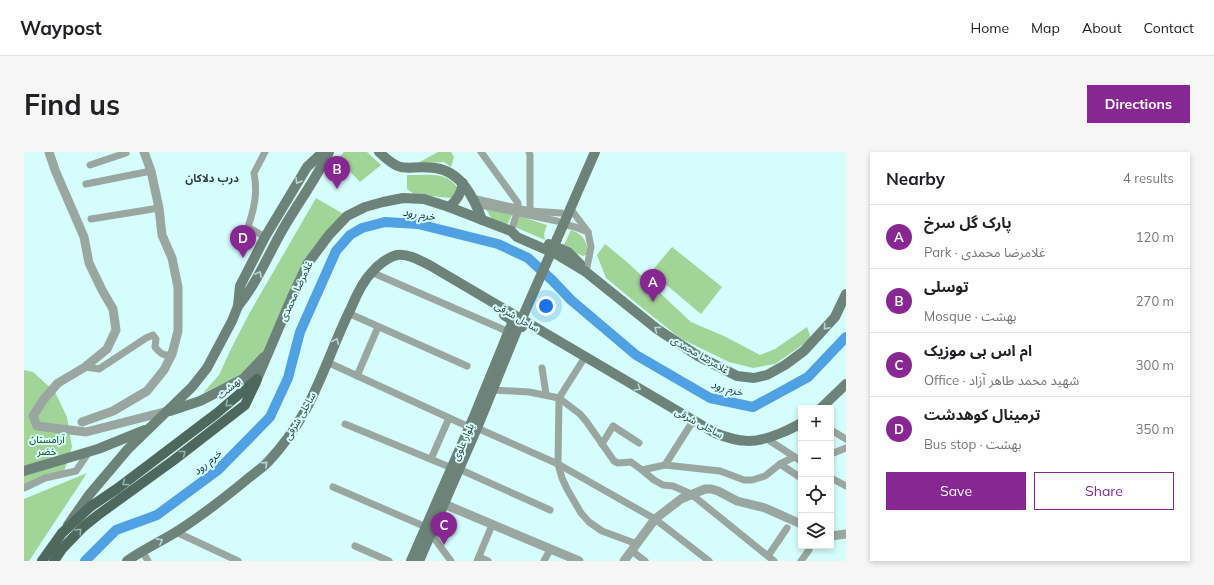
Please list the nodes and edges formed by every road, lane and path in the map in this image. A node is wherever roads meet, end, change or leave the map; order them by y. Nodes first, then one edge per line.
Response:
1 (49, 152) edge
2 (126, 152) edge
3 (265, 152) edge
4 (313, 152) edge
5 (323, 152) edge
6 (329, 152) edge
7 (378, 152) edge
8 (482, 152) edge
9 (529, 152) edge
10 (591, 152) edge
11 (595, 152) edge
12 (146, 154) edge
13 (90, 165) dead end
14 (307, 166) junction
15 (151, 171) junction
16 (463, 183) junction
17 (86, 184) dead end
18 (475, 202) junction
19 (449, 207) junction
20 (159, 208) junction
21 (570, 208) junction
22 (517, 211) junction
23 (530, 211) junction
24 (92, 219) dead end
25 (482, 220) junction
26 (560, 220) junction
27 (274, 223) junction
28 (283, 228) junction
29 (511, 231) junction
30 (588, 232) junction
31 (266, 237) junction
32 (431, 266) junction
33 (371, 272) junction
34 (586, 272) junction
35 (846, 294) edge
36 (238, 306) junction
37 (348, 313) junction
38 (516, 323) junction
39 (378, 327) junction
40 (508, 332) junction
41 (269, 351) junction
42 (172, 354) junction
43 (584, 359) junction
44 (327, 362) junction
45 (467, 366) dead end
46 (85, 367) junction
47 (542, 368) dead end
48 (604, 368) joint
49 (357, 376) junction
50 (258, 379) junction
51 (845, 386) edge
52 (192, 387) junction
53 (493, 390) junction
54 (546, 394) junction
55 (559, 398) junction
56 (200, 401) junction
57 (824, 405) edge
58 (168, 411) junction
59 (449, 418) junction
60 (693, 421) junction
61 (82, 422) dead end
62 (345, 424) dead end
63 (798, 424) edge
64 (151, 428) junction
65 (473, 428) junction
66 (834, 432) edge
67 (767, 439) junction
68 (846, 439) edge
69 (639, 443) dead end
70 (602, 444) junction
71 (846, 448) edge
72 (90, 451) junction
73 (834, 453) edge
74 (798, 457) edge
75 (798, 458) edge
76 (431, 459) junction
77 (558, 464) junction
78 (780, 464) junction
79 (664, 465) junction
80 (455, 469) junction
81 (642, 470) junction
82 (24, 471) edge
83 (800, 477) edge
84 (834, 480) edge
85 (846, 486) edge
86 (333, 487) dead end
87 (24, 488) edge
88 (691, 494) junction
89 (444, 504) junction
90 (550, 510) dead end
91 (655, 519) junction
92 (798, 523) edge
93 (492, 525) junction
94 (787, 528) dead end
95 (428, 531) junction
96 (176, 532) junction
97 (62, 533) junction
98 (846, 534) edge
99 (834, 536) edge
100 (355, 546) dead end
101 (635, 547) junction
102 (550, 550) junction
103 (808, 550) dead end
104 (142, 551) junction
105 (768, 556) junction
106 (478, 559) edge
107 (42, 561) edge
108 (54, 561) edge
109 (127, 561) edge
110 (148, 561) edge
111 (238, 561) edge
112 (389, 561) edge
113 (411, 561) edge
114 (419, 561) edge
115 (451, 561) edge
116 (488, 561) edge
117 (544, 561) edge
118 (578, 561) edge
119 (624, 561) edge
120 (635, 561) edge
121 (645, 561) edge
122 (709, 561) edge
123 (774, 561) edge
124 (801, 561) edge

1 - 46 street
2 - 13 street
3 - 31 street
4 - 14 main road
5 - 14 main road
6 - 28 main road
7 - 16 main road
8 - 22 street
9 - 23 street
10 - 26 main road
11 - 21 main road
12 - 15 street
14 -> 27 main road
15 - 17 street
15 - 20 street
16 - 18 main road
16 - 19 main road
18 - 22 street
18 - 25 main road
19 - 25 main road, غلامرضا محمدی
19 - 41 main road, غلامرضا محمدی
20 - 24 street
20 - 42 street
21 - 26 main road
21 - 30 street
22 - 23 street
22 - 26 street
22 - 29 street
23 - 26 street
25 - 29 main road, غلامرضا محمدی
26 - 30 street
26 - 38 main road, bridge
27 - 28 main road
27 - 31 main road
36 -> 28 main road
29 - 34 main road, غلامرضا محمدی
30 - 34 street
31 - 36 main road
32 - 33 main road, ساحلی شرقی
32 - 38 main road
32 - 43 main road, ساحل شرقی
33 - 37 main road, ساحلی شرقی
33 - 40 street
35 -> 34 main road, غلامرضا محمدی
36 - 52 main road
37 - 39 street
44 -> 37 main road, ساحلی شرقی
38 - 40 main road, بلوار علوی
38 - 43 main road
38 - 53 main road, بلوار علوی
39 - 45 street
39 - 49 street
40 - 65 main road, بلوار علوی
41 - 50 main road, غلامرضا محمدی
41 - 56 main road
42 - 46 street
42 - 61 street
43 - 48 main road, ساحل شرقی
43 - 55 street
44 - 49 street
96 -> 44 main road, ساحلی شرقی
46 - 58 street
47 - 54 street
48 -> 60 main road, ساحلی شرقی
49 - 59 street
50 -> 97 main road, بهشت
108 -> 50 main road, بهشت
51 - 57 main road
52 - 56 main road
52 - 58 main road
53 - 54 street
53 - 65 main road, بلوار علوی
54 - 55 street
55 - 70 street
55 - 77 street
56 - 58 main road
58 - 64 main road
59 - 65 street
59 - 76 street
60 - 67 main road, ساحلی شرقی
60 - 79 street
62 - 76 street
63 - 67 main road, ساحلی شرقی
64 - 72 main road
64 - 97 main road
65 - 77 street
65 - 80 main road, بلوار علوی
66 - 68 street
67 - 74 street
69 - 70 street
70 - 81 street
71 - 73 street
72 - 82 main road
72 - 87 street
75 - 78 street
76 - 80 street
77 - 91 street
77 - 101 street
78 - 79 street
78 - 83 street
79 - 81 street
80 - 89 main road, بلوار علوی
80 - 90 street
80 - 95 main road, بلوار علوی
81 - 88 street
84 - 85 street
86 - 95 street
88 - 91 street
88 - 92 street
88 - 105 street
89 - 93 street
89 - 95 main road, بلوار علوی
91 - 101 street
91 - 122 street
93 - 102 street
93 - 106 street
94 - 105 street
95 - 113 main road, بلوار علوی
95 - 114 main road, بلوار علوی
95 - 115 street
104 -> 96 main road, ساحلی شرقی
96 - 111 street
97 - 107 main road, بهشت
98 - 99 street
100 - 112 street
101 - 119 street
101 - 120 street
101 - 121 street
102 - 117 street
102 - 118 street
103 - 124 street
104 - 109 main road, ساحلی شرقی
104 - 110 street
105 - 123 street
106 - 116 street

